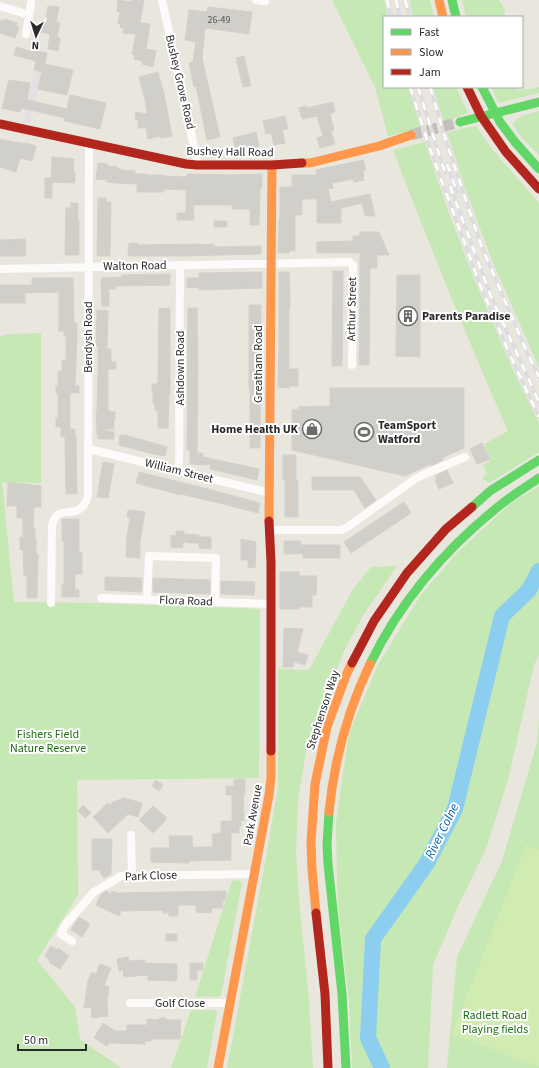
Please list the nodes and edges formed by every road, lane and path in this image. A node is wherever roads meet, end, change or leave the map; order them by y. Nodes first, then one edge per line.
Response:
1 (439, 0) edge
2 (452, 0) edge
3 (164, 1) edge
4 (31, 3) dead end
5 (0, 6) edge
6 (29, 16) junction
7 (443, 16) edge
8 (456, 16) edge
9 (26, 34) dead end
10 (467, 88) edge
11 (483, 88) edge
12 (539, 102) edge
13 (460, 122) tunnel mouth
14 (0, 124) edge
15 (411, 135) tunnel mouth
16 (90, 143) junction
17 (197, 165) junction
18 (272, 165) junction
19 (539, 169) edge
20 (539, 189) edge
21 (271, 264) junction
22 (180, 265) junction
23 (88, 267) junction
24 (0, 269) edge
25 (352, 365) dead end
26 (89, 449) junction
27 (465, 457) dead end
28 (539, 460) edge
29 (179, 471) junction
30 (539, 478) edge
31 (270, 493) junction
32 (269, 530) junction
33 (271, 562) joint
34 (101, 598) dead end
35 (147, 600) junction
36 (215, 602) junction
37 (51, 603) dead end
38 (271, 604) junction
39 (131, 835) dead end
40 (254, 874) junction
41 (132, 876) junction
42 (72, 941) dead end
43 (130, 1003) dead end
44 (230, 1004) junction
45 (218, 1068) edge
46 (328, 1068) edge
47 (346, 1068) edge

1 - 7 main road
2 - 8 main road
3 - 17 street, Bushey Grove Road
4 - 6 street
5 - 6 street
6 - 9 street
10 - 20 main road
11 - 19 main road
12 - 13 main road
14 - 16 main road, Bushey Hall Road
15 - 18 main road, Bushey Hall Road
16 - 17 main road, Bushey Hall Road
16 - 23 street, Bendysh Road
17 - 18 main road, Bushey Hall Road
18 - 21 main road, Greatham Road
21 - 22 street, Walton Road
21 - 25 street, Arthur Street
21 - 31 main road, Greatham Road
22 - 23 street, Walton Road
22 - 29 street, Ashdown Road
23 - 24 street, Walton Road
23 - 26 street, Bendysh Road
26 - 29 street, William Street
26 - 37 street, Bendysh Road
27 - 32 street
28 - 46 main road, Stephenson Way
29 - 31 street, William Street
30 - 47 main road
31 - 32 main road, Greatham Road
32 - 33 main road, Greatham Road
33 - 38 main road, Park Avenue
34 - 35 street, Flora Road
35 - 36 street, Flora Road
35 - 36 street
36 - 38 street, Flora Road
38 - 40 main road, Park Avenue
39 - 41 street
40 - 41 street, Park Close
40 - 44 main road, Park Avenue
41 - 42 street, Park Close
43 - 44 street, Golf Close
44 - 45 main road, Park Avenue

